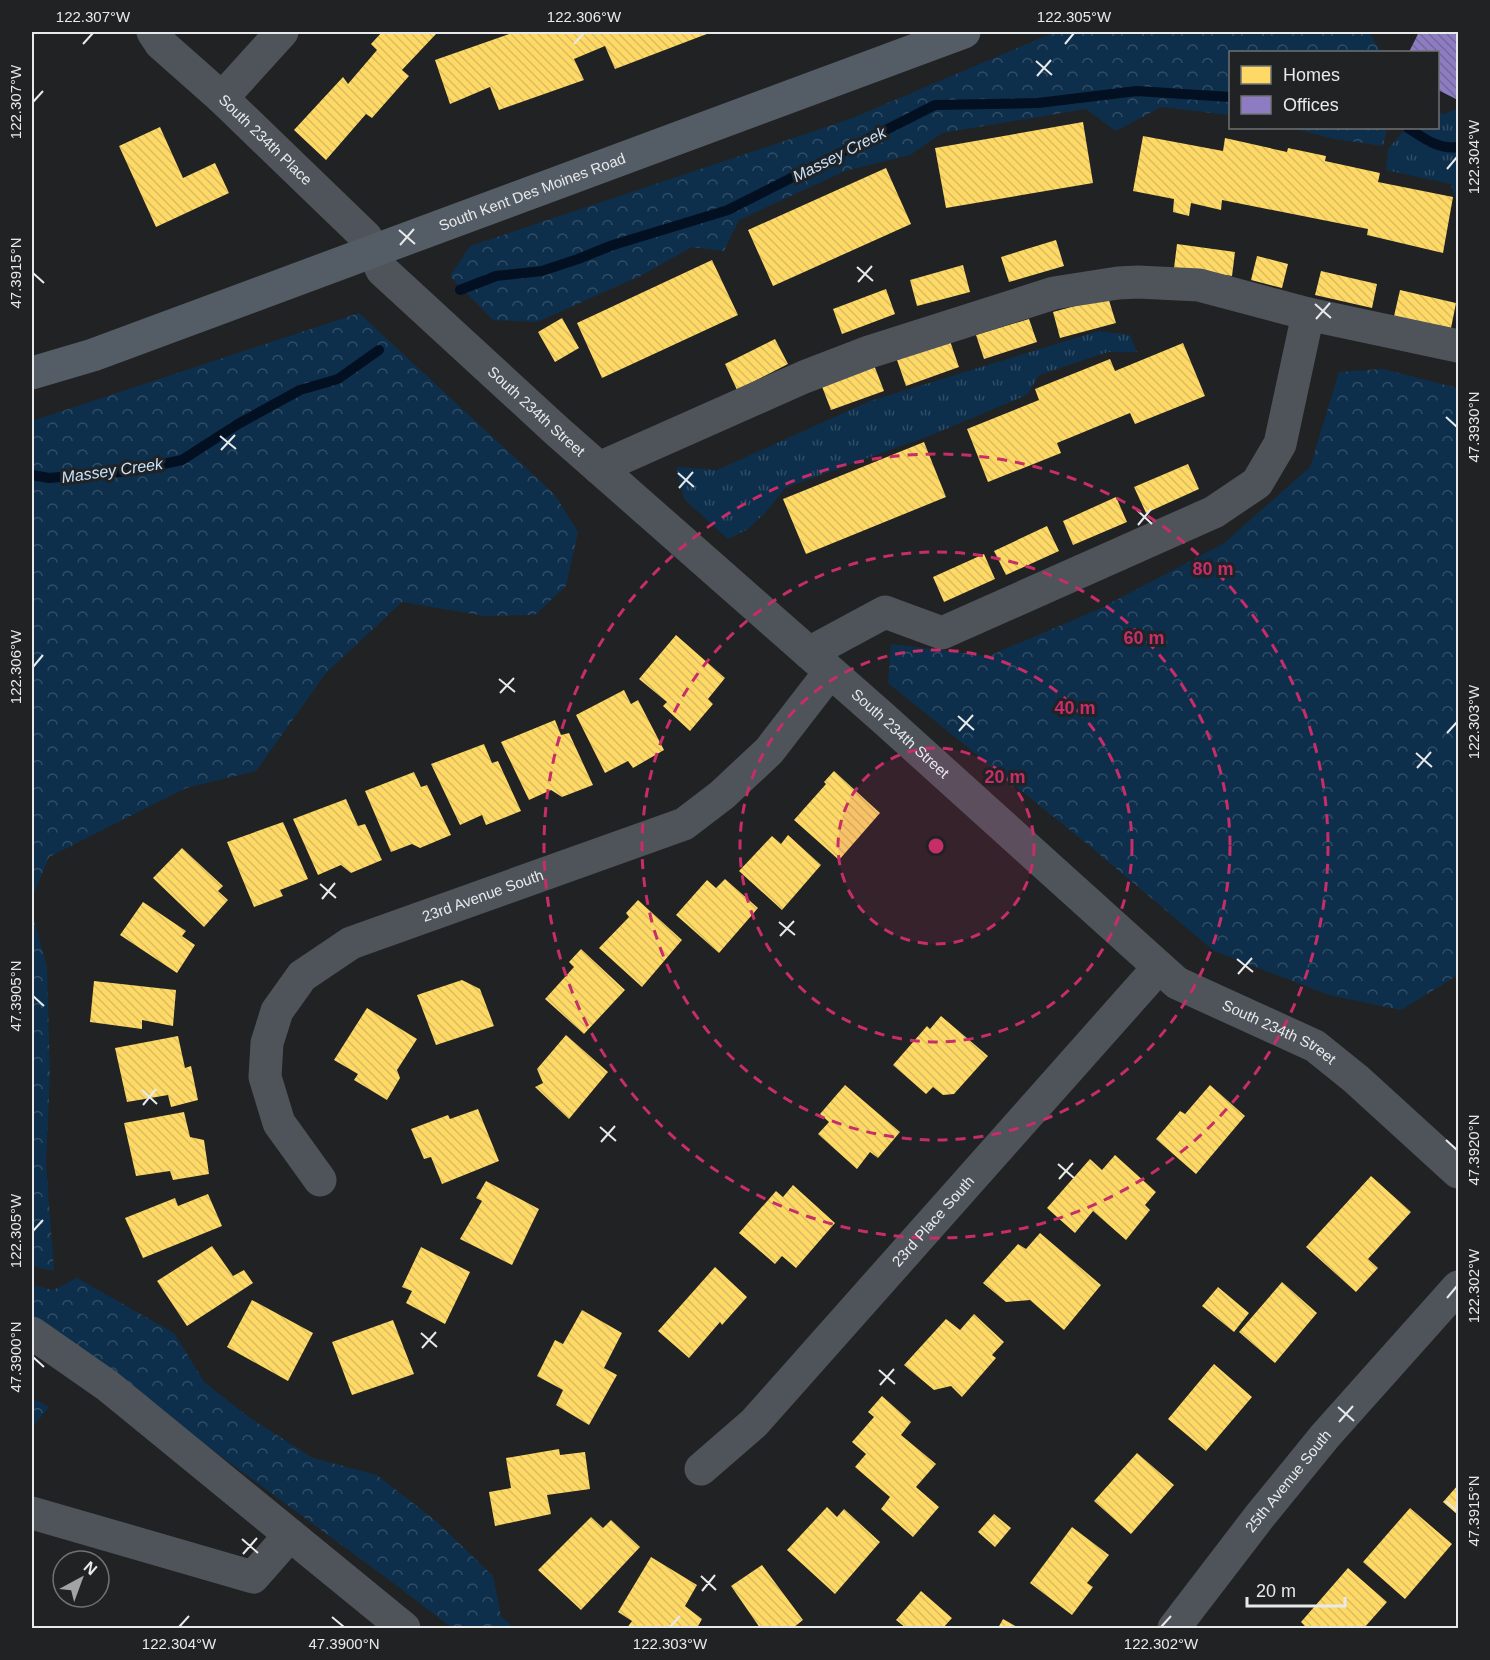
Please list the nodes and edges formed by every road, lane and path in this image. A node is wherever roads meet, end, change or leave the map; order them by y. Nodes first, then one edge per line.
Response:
1 (153, 32) edge
2 (282, 32) edge
3 (964, 32) edge
4 (222, 98) junction
5 (373, 250) junction
6 (1308, 315) junction
7 (1458, 346) edge
8 (32, 373) edge
9 (599, 468) junction
10 (820, 662) junction
11 (1159, 967) junction
12 (1458, 1172) edge
13 (320, 1180) dead end
14 (1458, 1287) edge
15 (32, 1333) edge
16 (701, 1469) dead end
17 (32, 1513) edge
18 (290, 1535) junction
19 (404, 1629) edge
20 (1174, 1629) edge

1 - 4 street, South 234th Place
2 - 4 street
3 - 5 main road, South Kent Des Moines Road
4 - 5 street, South 234th Place
5 - 8 main road, South Kent Des Moines Road
5 - 9 street, South 234th Street
6 - 7 street
6 - 9 street
6 - 10 street
9 - 10 street, South 234th Street
10 - 11 street, South 234th Street
10 - 13 street, 23rd Avenue South
11 - 12 street, South 234th Street
11 - 16 street, 23rd Place South
14 - 20 street, 25th Avenue South
15 - 18 street
17 - 18 street
18 - 19 street

